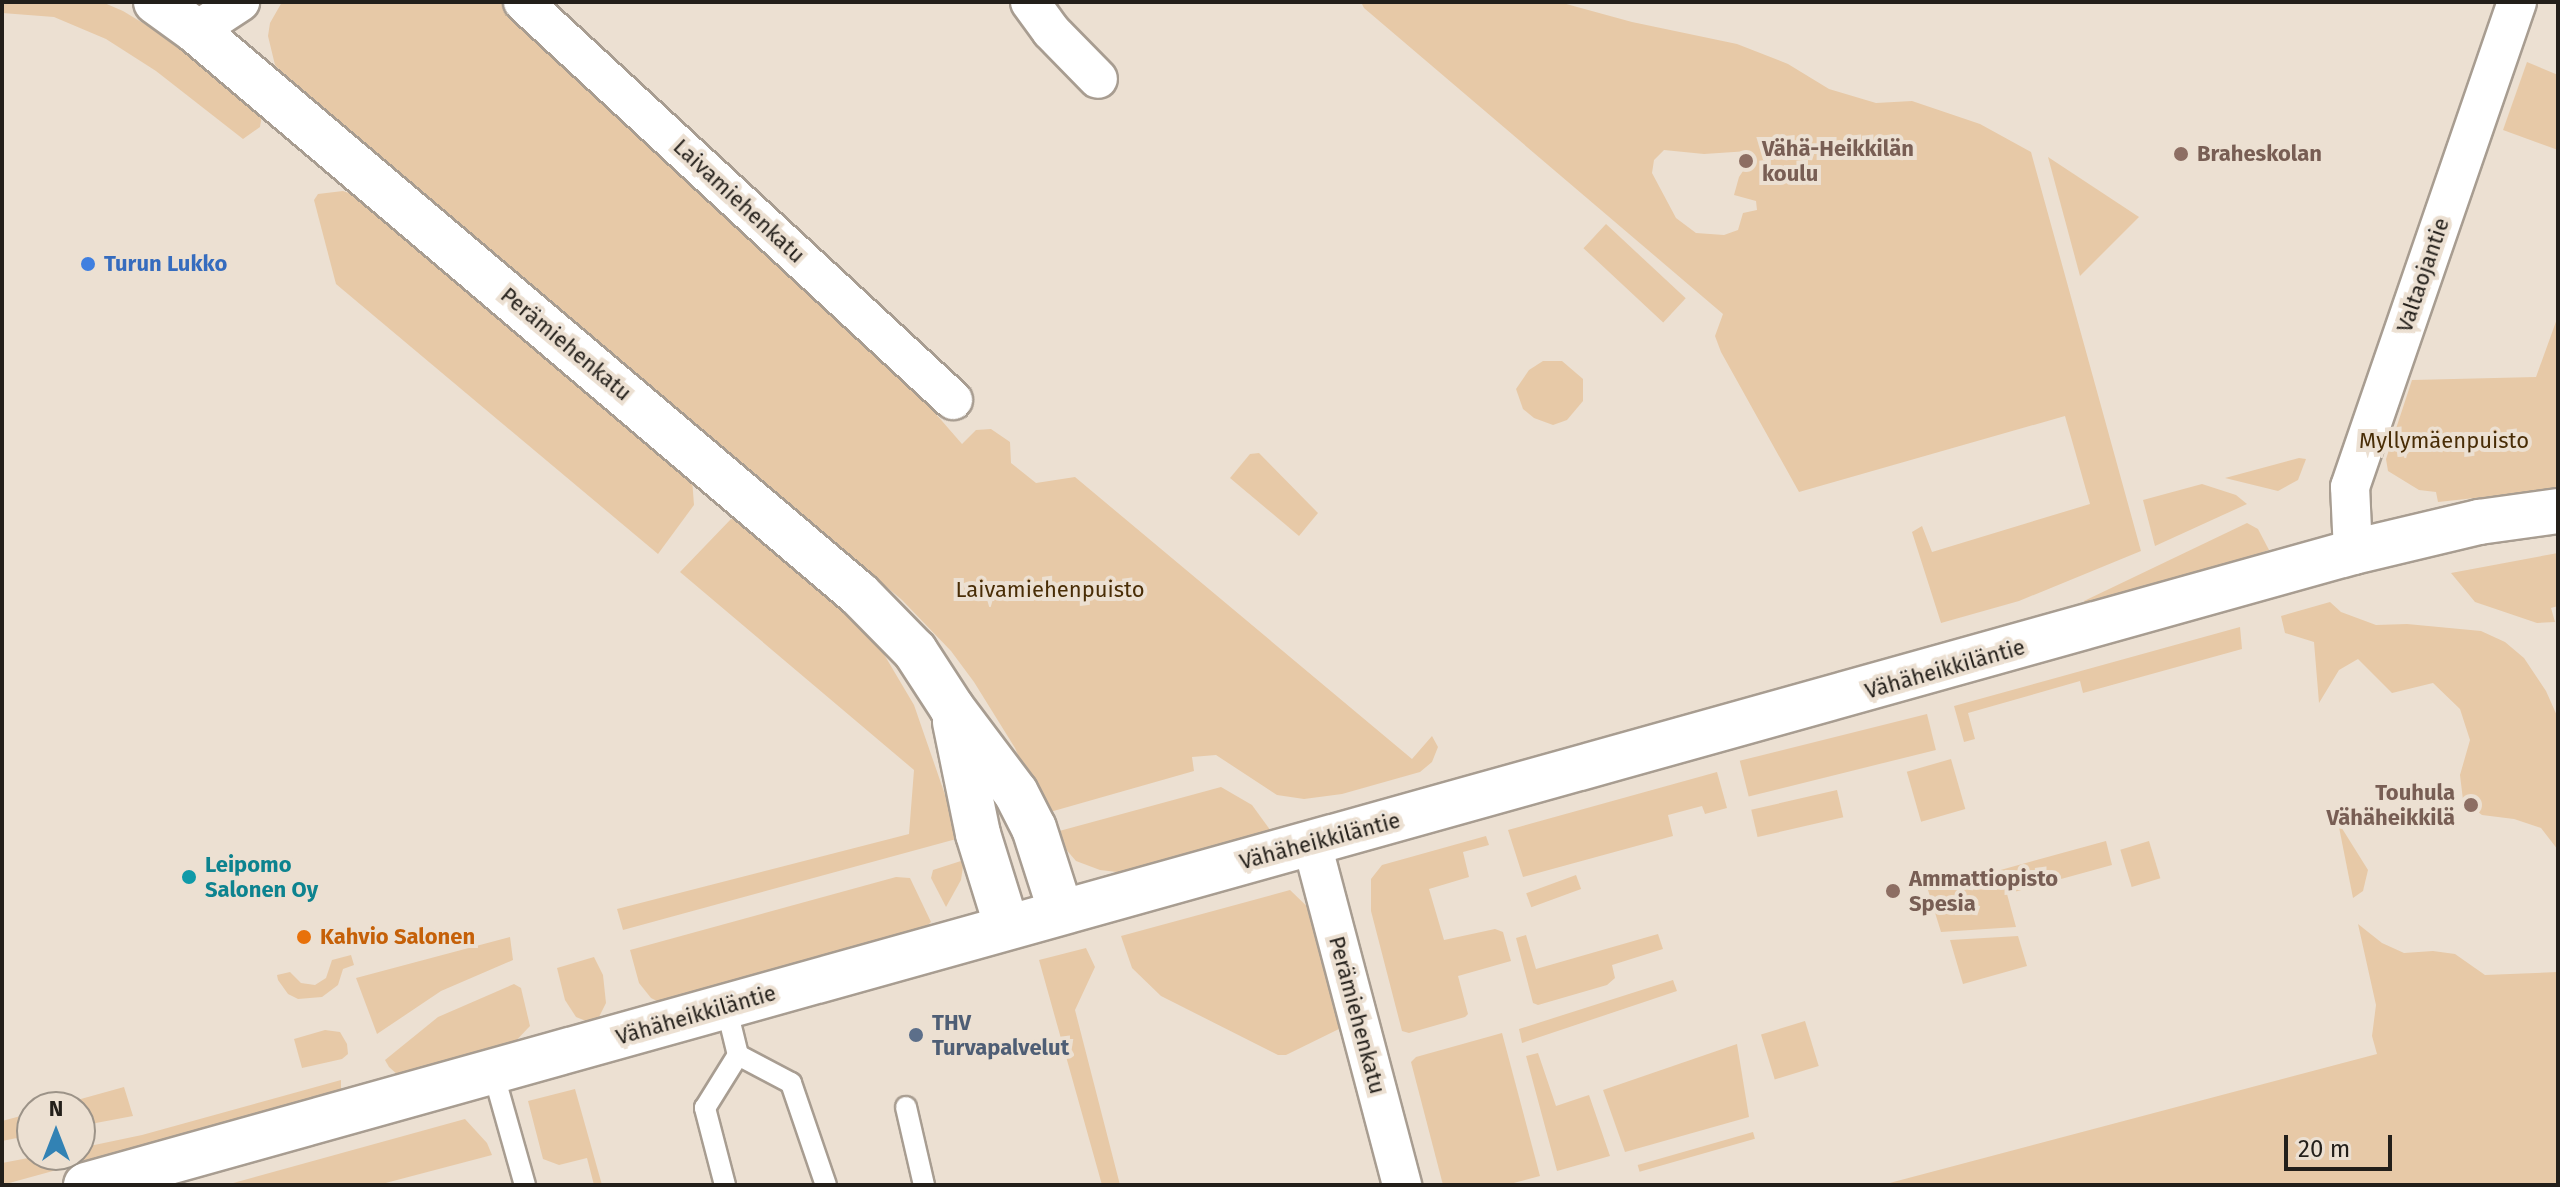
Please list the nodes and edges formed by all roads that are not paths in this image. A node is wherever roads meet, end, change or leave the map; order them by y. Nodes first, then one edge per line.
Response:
1 (156, 2) edge
2 (240, 2) edge
3 (523, 2) edge
4 (1030, 2) edge
5 (2517, 2) edge
6 (196, 31) junction
7 (1098, 79) dead end
8 (953, 400) dead end
9 (2558, 511) edge
10 (2353, 552) junction
11 (952, 708) junction
12 (1312, 844) junction
13 (1061, 912) junction
14 (1007, 927) junction
15 (726, 1006) junction
16 (738, 1055) junction
17 (493, 1072) junction
18 (906, 1107) dead end
19 (86, 1185) edge
20 (525, 1185) edge
21 (725, 1185) edge
22 (826, 1185) edge
23 (924, 1185) edge
24 (1402, 1185) edge

1 - 6 street, Perämiehenkatu
2 - 6 street
3 - 8 street, Laivamiehenkatu
4 - 7 street
5 - 10 street, Valtaojantie
6 - 11 street, Perämiehenkatu
9 - 10 street, Vähäheikkiläntie
10 - 12 street, Vähäheikkiläntie
11 - 13 street, Perämiehenkatu
11 - 14 street, Perämiehenkatu
12 - 13 street, Vähäheikkiläntie
12 - 24 street, Perämiehenkatu
13 - 14 street, Vähäheikkiläntie
14 - 15 street, Vähäheikkiläntie
15 - 16 lane
15 - 17 street, Vähäheikkiläntie
16 - 21 lane
16 - 22 lane
17 - 19 street, Vähäheikkiläntie
17 - 20 lane
18 - 23 lane

